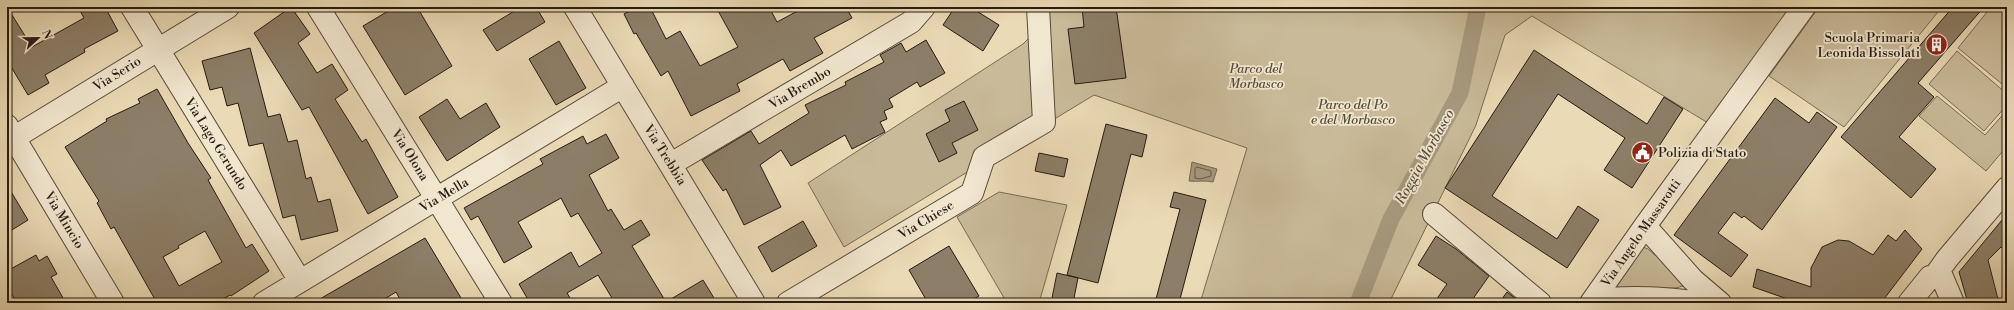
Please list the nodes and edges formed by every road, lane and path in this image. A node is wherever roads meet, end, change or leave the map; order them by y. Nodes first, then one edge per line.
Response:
1 (132, 7) edge
2 (228, 7) edge
3 (318, 7) edge
4 (924, 7) edge
5 (1038, 7) edge
6 (1804, 7) edge
7 (584, 10) edge
8 (157, 49) junction
9 (623, 86) junction
10 (9, 135) edge
11 (671, 164) junction
12 (2007, 188) edge
13 (438, 199) junction
14 (1434, 214) dead end
15 (1645, 226) junction
16 (1941, 267) junction
17 (300, 281) junction
18 (1592, 302) edge
19 (113, 303) edge
20 (264, 303) edge
21 (501, 303) edge
22 (754, 303) edge
23 (788, 303) edge
24 (1540, 303) edge
25 (1705, 303) edge
26 (1720, 303) edge
27 (1909, 303) edge
28 (1953, 303) edge

1 - 8 street, Via Lago Gerundo
2 - 8 street, Via Serio
3 - 13 street, Via Olona
4 - 11 street, Via Brembo
5 - 23 street, Via Chiese
6 - 15 street, Via Angelo Massarotti
7 - 9 street, Via Trebbia
8 - 10 street, Via Serio
8 - 17 street, Via Lago Gerundo
9 - 11 street, Via Trebbia
9 - 13 street, Via Mella
10 - 19 street, Via Mincio
11 - 22 street, Via Trebbia
12 - 16 street
13 - 17 street, Via Mella
13 - 21 street, Via Olona
14 - 24 street
15 - 18 street, Via Angelo Massarotti
15 - 26 street
16 - 27 street
16 - 28 street
17 - 20 street, Via Mella
18 - 25 street

